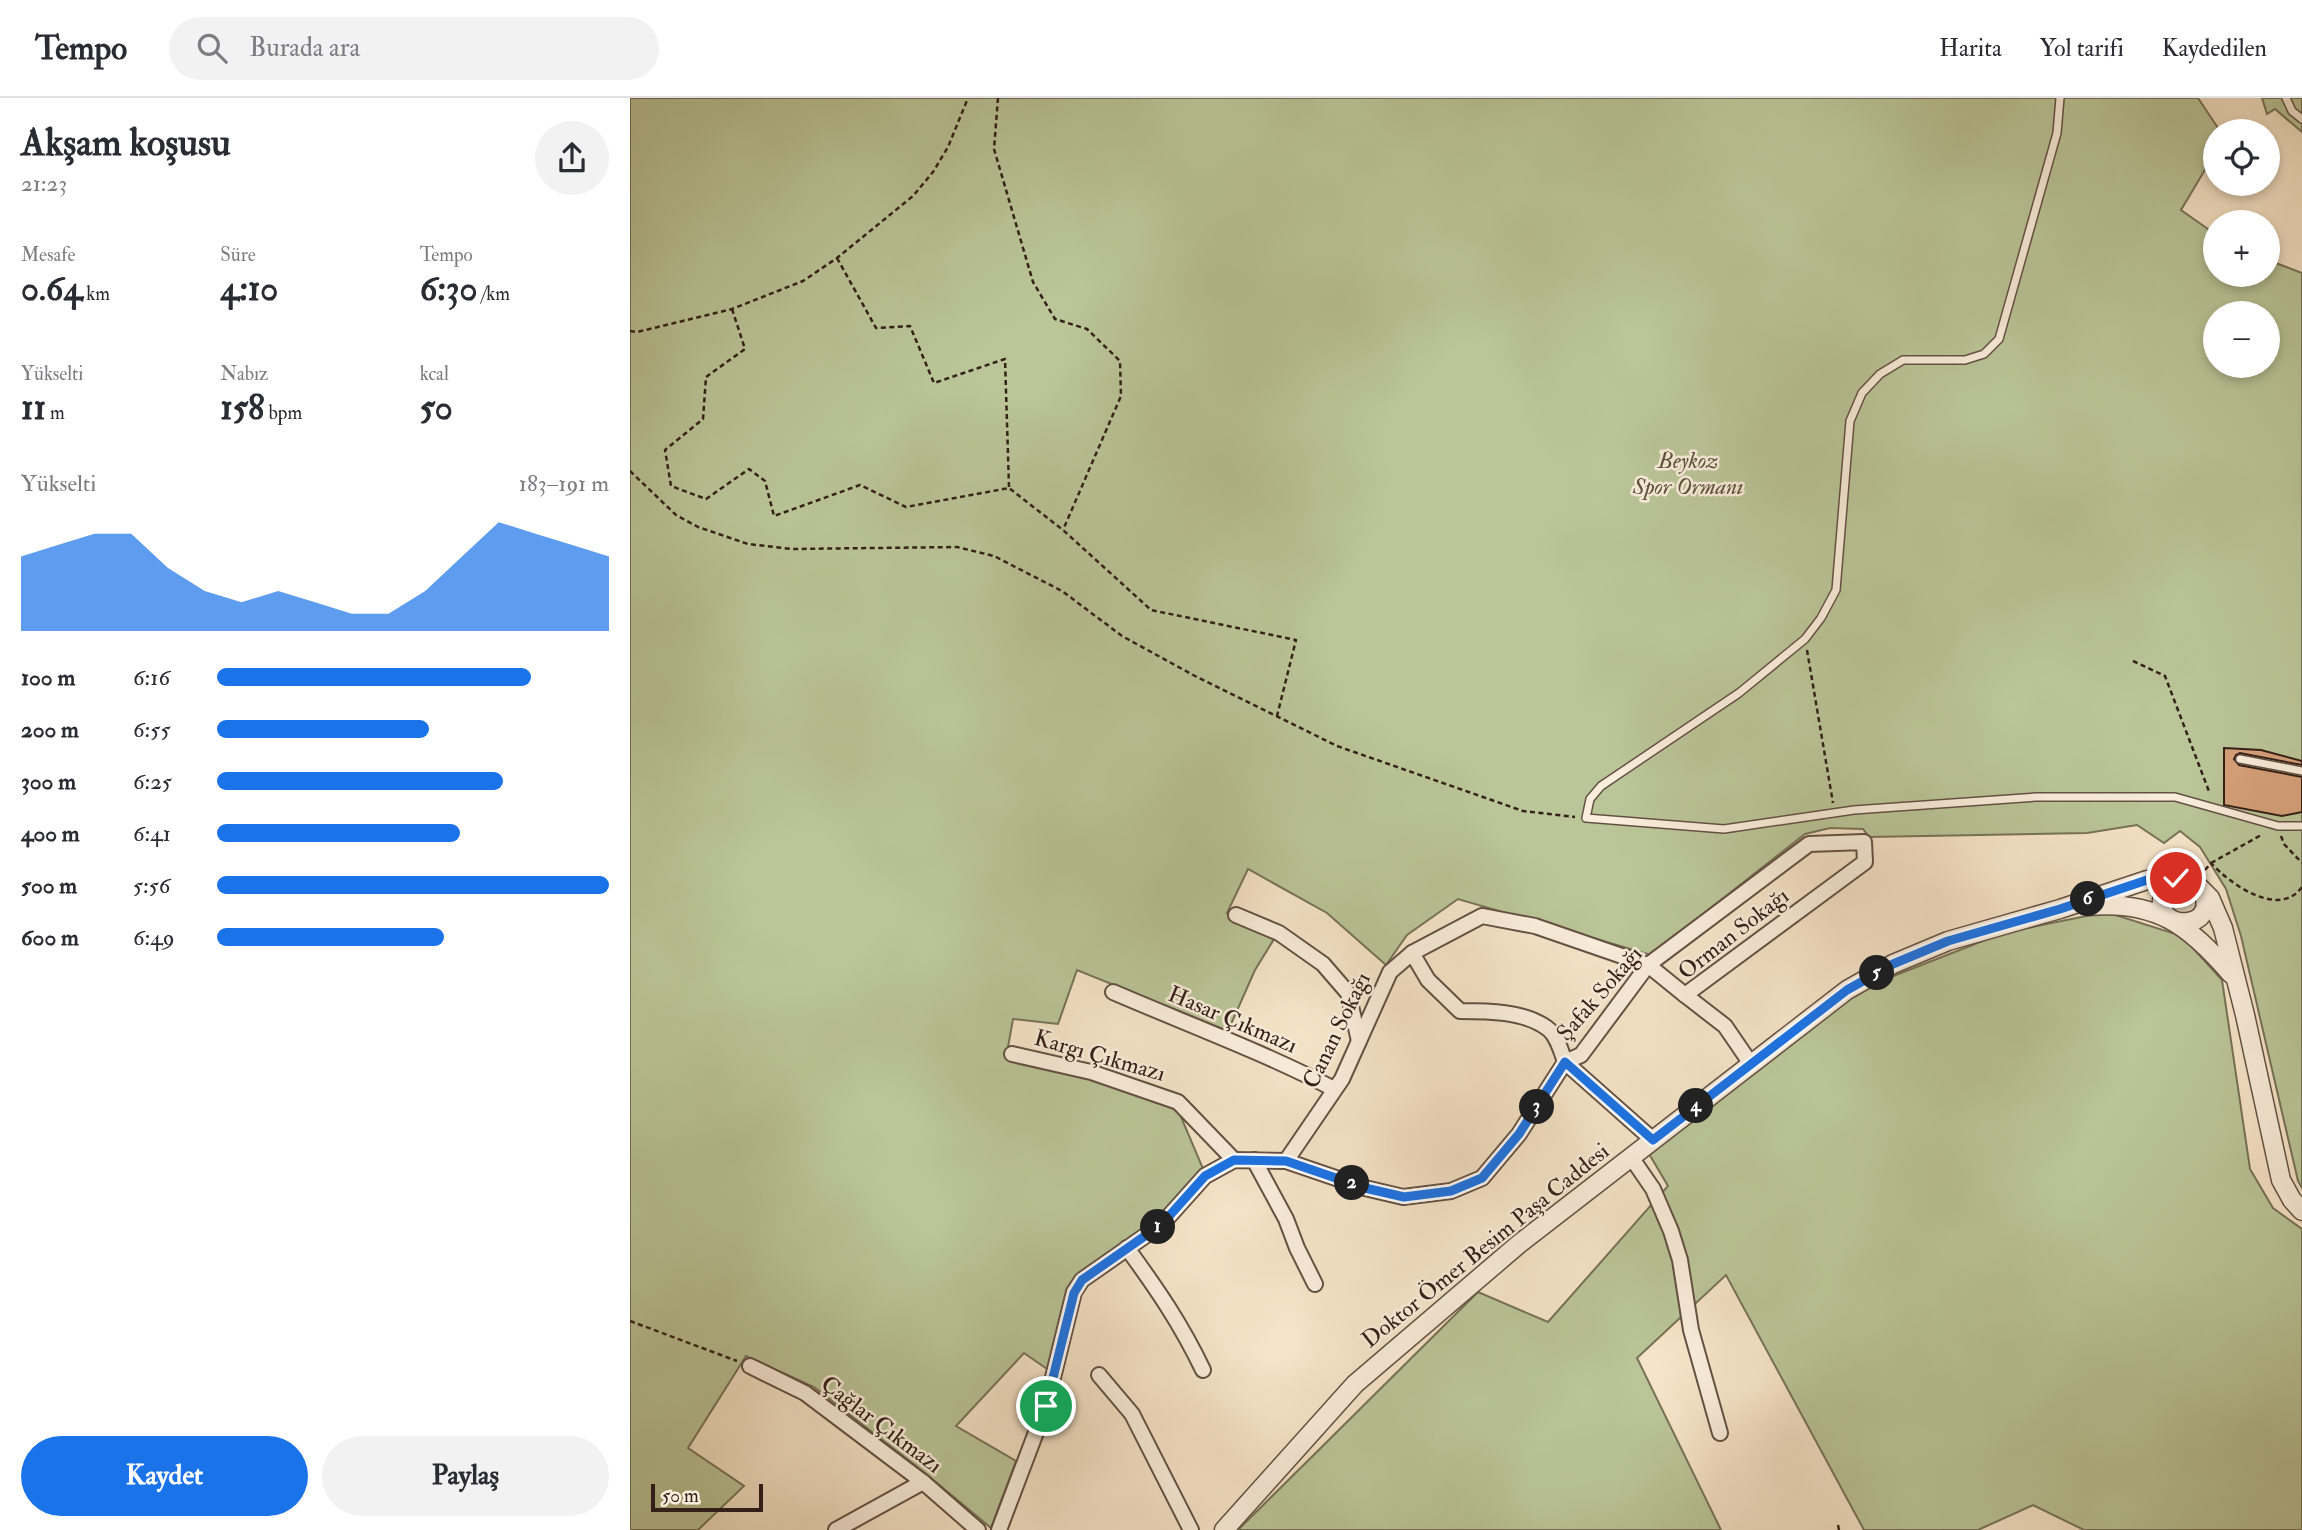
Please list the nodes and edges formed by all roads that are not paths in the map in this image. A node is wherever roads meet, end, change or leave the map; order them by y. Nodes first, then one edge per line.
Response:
1 (2060, 98) edge
2 (2286, 98) edge
3 (2302, 119) edge
4 (2240, 759) dead end
5 (2302, 771) edge
6 (2302, 826) edge
7 (1809, 844) joint
8 (2195, 883) junction
9 (2060, 909) junction
10 (1236, 915) dead end
11 (2173, 920) junction
12 (1412, 953) junction
13 (1648, 965) junction
14 (2234, 978) junction
15 (1113, 992) dead end
16 (1685, 995) junction
17 (1359, 1041) junction
18 (1012, 1054) dead end
19 (1565, 1062) junction
20 (1751, 1064) junction
21 (1334, 1089) junction
22 (1653, 1140) junction
23 (1632, 1157) junction
24 (1234, 1160) junction
25 (1254, 1160) junction
26 (1286, 1161) junction
27 (2302, 1211) edge
28 (1127, 1248) junction
29 (1315, 1284) dead end
30 (750, 1366) road end
31 (1203, 1370) dead end
32 (1099, 1375) dead end
33 (1720, 1433) dead end
34 (922, 1482) junction
35 (836, 1530) edge
36 (978, 1530) edge
37 (999, 1530) edge
38 (1191, 1530) edge
39 (1224, 1530) edge

1 - 6 lane
2 - 3 lane
4 - 5 lane
7 - 13 street, Şafak Sokağı
7 - 16 street, Orman Sokağı
8 - 9 street, Doktor Ömer Besim Paşa Caddesi
8 - 11 street
8 - 11 street
8 - 14 street
9 - 11 street
9 - 20 street, Doktor Ömer Besim Paşa Caddesi
10 - 17 street
11 - 14 street
12 - 13 street, Canan Sokağı
12 - 17 street, Canan Sokağı
12 - 19 street
13 - 16 street, Canan Sokağı
13 - 19 street, Şafak Sokağı
14 - 27 street
15 - 21 street, Hasar Çıkmazı
16 - 20 street, Orman Sokağı
17 - 21 street, Canan Sokağı
18 - 24 street, Kargı Çıkmazı
19 - 22 street
19 - 26 street, Şafak Sokağı
20 - 22 street, Doktor Ömer Besim Paşa Caddesi
21 - 26 street, Canan Sokağı
22 - 23 street, Doktor Ömer Besim Paşa Caddesi
23 - 33 street
23 - 39 street, Doktor Ömer Besim Paşa Caddesi
24 - 25 street
24 - 28 street
25 - 26 street
25 - 29 street
28 - 31 street
28 - 37 street
30 - 34 street, Çağlar Çıkmazı
32 - 38 street
34 - 35 street
34 - 36 street, Çağlar Çıkmazı

